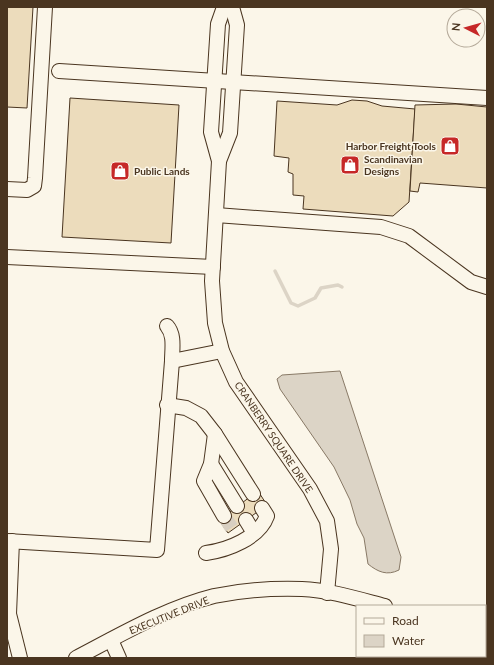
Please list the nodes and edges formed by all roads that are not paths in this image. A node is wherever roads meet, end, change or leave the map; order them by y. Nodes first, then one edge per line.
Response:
1 (45, 7) edge
2 (224, 7) edge
3 (232, 7) edge
4 (59, 71) dead end
5 (214, 80) junction
6 (234, 82) junction
7 (487, 98) edge
8 (219, 161) junction
9 (7, 189) edge
10 (216, 215) junction
11 (7, 256) edge
12 (213, 267) junction
13 (487, 287) edge
14 (167, 326) dead end
15 (222, 352) junction
16 (172, 361) junction
17 (167, 405) junction
18 (215, 434) junction
19 (211, 464) junction
20 (253, 494) dead end
21 (238, 506) dead end
22 (262, 508) dead end
23 (224, 516) tunnel mouth
24 (246, 520) tunnel mouth
25 (254, 533) junction
26 (9, 541) edge
27 (206, 553) dead end
28 (327, 593) junction
29 (381, 605) edge
30 (111, 640) junction
31 (20, 658) edge
32 (76, 658) edge
33 (119, 658) edge

1 - 9 street
2 - 5 street, CRANBERRY SQUARE DRIVE
3 - 6 street, CRANBERRY SQUARE DRIVE
4 - 5 street
5 - 6 street
5 - 8 street, CRANBERRY SQUARE DRIVE
6 - 7 street
6 - 8 street, CRANBERRY SQUARE DRIVE
8 - 10 street, CRANBERRY SQUARE DRIVE
10 - 12 street, CRANBERRY SQUARE DRIVE
10 - 13 street
11 - 12 street
12 - 15 street, CRANBERRY SQUARE DRIVE
14 - 16 street
15 - 16 street
15 - 28 street, CRANBERRY SQUARE DRIVE
16 - 17 street
17 - 18 street
17 - 26 street
18 - 19 street
18 - 20 street
19 - 21 street
19 - 23 street
22 - 25 street
24 - 25 street
25 - 27 street
26 - 31 street
28 - 29 street, EXECUTIVE DRIVE
28 - 30 street, EXECUTIVE DRIVE
30 - 32 street, EXECUTIVE DRIVE
30 - 33 street

